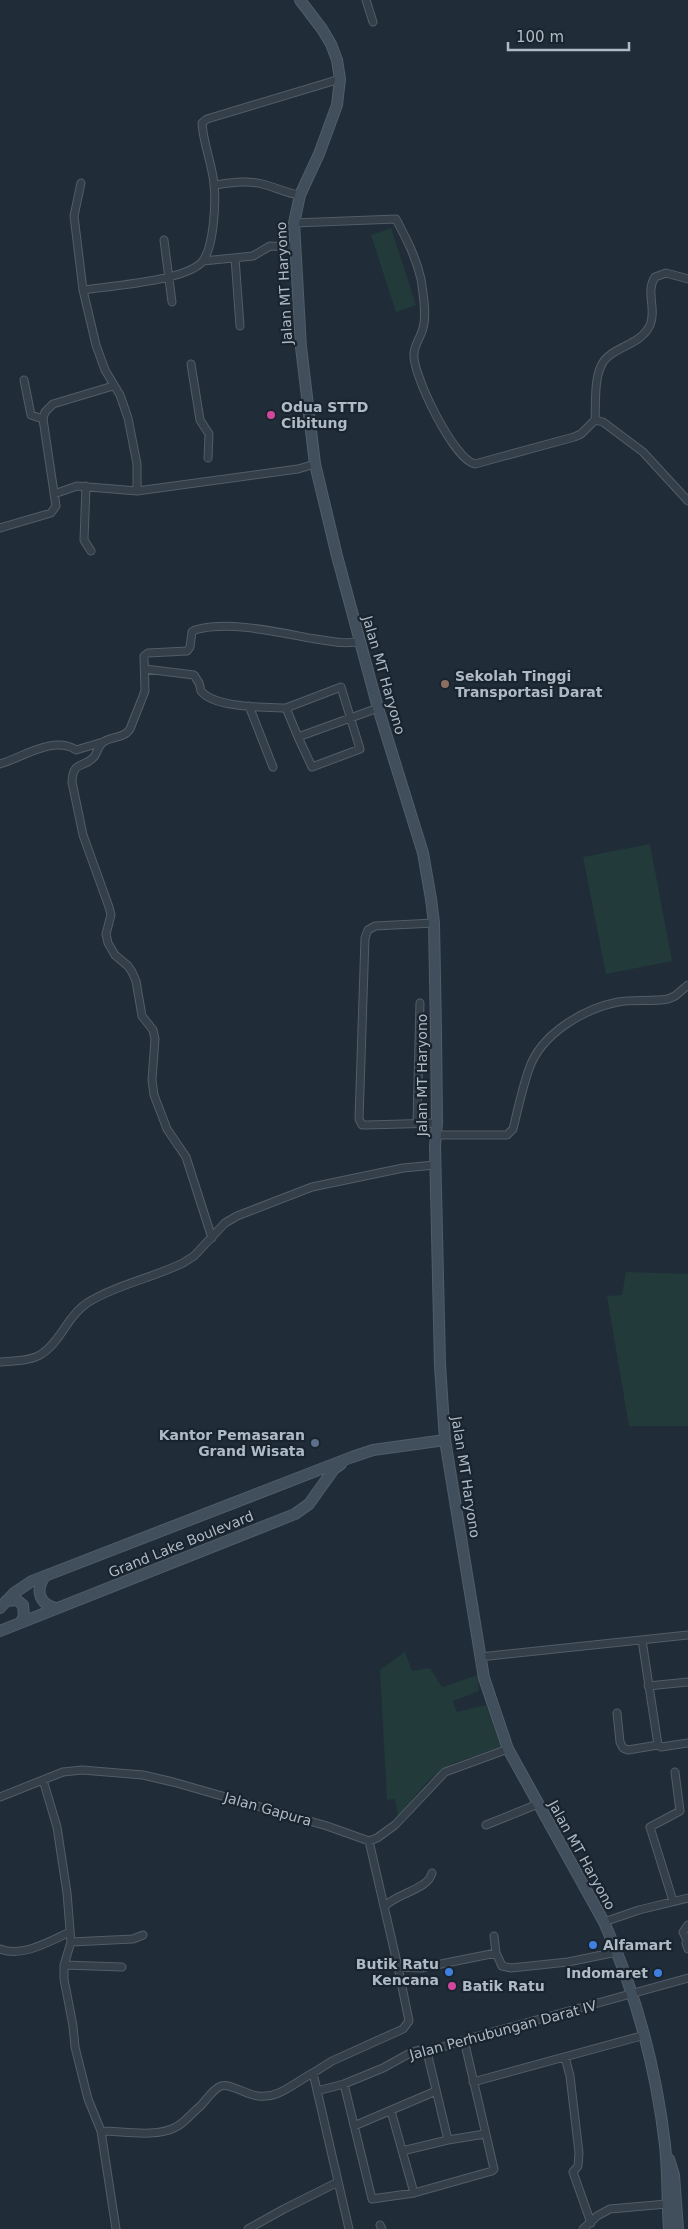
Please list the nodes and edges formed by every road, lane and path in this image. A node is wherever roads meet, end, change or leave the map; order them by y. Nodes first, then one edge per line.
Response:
1 (300, 0) edge
2 (366, 0) edge
3 (373, 22) dead end
4 (340, 79) junction
5 (81, 183) dead end
6 (214, 185) junction
7 (300, 195) junction
8 (294, 222) junction
9 (164, 240) dead end
10 (294, 247) junction
11 (235, 258) junction
12 (203, 261) junction
13 (170, 277) junction
14 (688, 279) edge
15 (83, 290) junction
16 (172, 302) dead end
17 (240, 326) dead end
18 (191, 364) dead end
19 (24, 380) dead end
20 (113, 386) junction
21 (43, 419) junction
22 (595, 420) junction
23 (208, 458) dead end
24 (315, 464) junction
25 (86, 486) junction
26 (137, 491) junction
27 (54, 494) junction
28 (688, 500) edge
29 (0, 528) edge
30 (91, 550) dead end
31 (361, 641) junction
32 (145, 669) junction
33 (249, 706) junction
34 (286, 708) junction
35 (378, 708) junction
36 (351, 718) junction
37 (298, 737) junction
38 (103, 742) junction
39 (0, 764) edge
40 (273, 767) dead end
41 (434, 923) junction
42 (688, 985) edge
43 (420, 1003) dead end
44 (417, 1123) junction
45 (437, 1124) junction
46 (435, 1135) junction
47 (435, 1165) junction
48 (212, 1238) junction
49 (0, 1362) edge
50 (445, 1440) junction
51 (352, 1457) junction
52 (45, 1576) junction
53 (3, 1605) edge
54 (56, 1608) junction
55 (21, 1622) junction
56 (0, 1631) edge
57 (688, 1635) edge
58 (642, 1640) junction
59 (480, 1657) junction
60 (688, 1682) edge
61 (648, 1686) junction
62 (617, 1713) dead end
63 (688, 1742) edge
64 (658, 1745) junction
65 (508, 1749) junction
66 (674, 1772) dead end
67 (43, 1780) junction
68 (0, 1797) edge
69 (538, 1804) junction
70 (486, 1825) dead end
71 (369, 1841) junction
72 (432, 1873) dead end
73 (688, 1898) edge
74 (673, 1902) junction
75 (384, 1907) junction
76 (604, 1922) junction
77 (688, 1925) edge
78 (70, 1932) junction
79 (143, 1935) dead end
80 (494, 1936) dead end
81 (687, 1940) edge
82 (71, 1942) junction
83 (0, 1949) edge
84 (688, 1949) edge
85 (617, 1952) junction
86 (496, 1953) junction
87 (64, 1965) junction
88 (122, 1967) dead end
89 (398, 1967) junction
90 (688, 1978) edge
91 (632, 1994) junction
92 (645, 2035) junction
93 (464, 2040) junction
94 (427, 2052) junction
95 (565, 2057) junction
96 (313, 2073) junction
97 (473, 2082) junction
98 (344, 2084) junction
99 (317, 2091) junction
100 (436, 2091) junction
101 (390, 2111) junction
102 (354, 2126) junction
103 (100, 2131) junction
104 (485, 2134) junction
105 (448, 2140) junction
106 (665, 2146) junction
107 (402, 2151) junction
108 (338, 2182) junction
109 (414, 2193) junction
110 (668, 2204) junction
111 (590, 2223) junction
112 (116, 2229) edge
113 (248, 2229) edge
114 (349, 2229) edge
115 (584, 2229) edge
116 (669, 2229) edge
117 (678, 2229) edge

1 - 4 main road, Jalan MT Haryono
2 - 3 street
4 - 6 street
4 - 7 main road, Jalan MT Haryono
5 - 15 street
6 - 7 street
6 - 12 street
7 - 8 main road, Jalan MT Haryono
8 - 10 main road, Jalan MT Haryono
8 - 22 street
9 - 13 street
10 - 11 street
10 - 24 main road, Jalan MT Haryono
11 - 12 street
11 - 17 street
12 - 13 street
13 - 15 street
13 - 16 street
14 - 22 street
15 - 20 street
18 - 23 street
19 - 21 street
20 - 21 street
20 - 26 street
21 - 27 street
22 - 28 street
24 - 26 street
24 - 31 main road, Jalan MT Haryono
25 - 26 street
25 - 27 street
25 - 30 street
27 - 29 street
31 - 32 street
31 - 35 main road, Jalan MT Haryono
32 - 33 street
32 - 38 street
33 - 34 street
33 - 40 street
34 - 36 street
34 - 37 street
35 - 36 street
35 - 41 main road, Jalan MT Haryono
36 - 37 street
36 - 37 street
38 - 39 street
38 - 48 street
41 - 44 street
41 - 45 main road, Jalan MT Haryono
42 - 46 street
43 - 44 street
44 - 45 street
45 - 46 main road, Jalan MT Haryono
46 - 47 main road, Jalan MT Haryono
47 - 48 street
47 - 50 main road, Jalan MT Haryono
48 - 49 street
50 - 51 main road, Grand Lake Boulevard
50 - 59 main road, Jalan MT Haryono
51 - 52 main road, Grand Lake Boulevard
51 - 54 main road, Grand Lake Boulevard
52 - 53 main road, Grand Lake Boulevard
52 - 54 main road
53 - 55 main road
54 - 55 main road, Grand Lake Boulevard
55 - 56 main road, Grand Lake Boulevard
57 - 58 street
58 - 59 street
58 - 61 street
59 - 65 main road, Jalan MT Haryono
60 - 61 street
61 - 64 street
62 - 64 street
63 - 64 street
65 - 69 main road, Jalan MT Haryono
65 - 71 street
66 - 74 street
67 - 68 street, Jalan Gapura
67 - 71 street, Jalan Gapura
67 - 78 street
69 - 70 street
69 - 76 main road, Jalan MT Haryono
71 - 75 street
72 - 75 street
73 - 74 street
74 - 76 street
75 - 89 street
76 - 85 main road, Jalan MT Haryono
77 - 81 street
78 - 82 street
78 - 83 street
79 - 82 street
80 - 86 street
81 - 84 street
82 - 87 street
85 - 86 street
85 - 91 main road, Jalan MT Haryono
86 - 89 street
87 - 88 street
87 - 103 street
89 - 96 street
90 - 91 street, Jalan Perhubungan Darat IV
91 - 92 main road, Jalan MT Haryono
91 - 93 street, Jalan Perhubungan Darat IV
92 - 95 street
92 - 106 main road, Jalan MT Haryono
93 - 94 street, Jalan Perhubungan Darat IV
93 - 97 street
94 - 98 street, Jalan Perhubungan Darat IV
94 - 100 street
95 - 97 street
95 - 111 street
96 - 99 street
96 - 103 street
97 - 104 street
98 - 99 street, Jalan Perhubungan Darat IV
98 - 102 street
99 - 108 street
100 - 101 street
100 - 105 street
101 - 102 street
101 - 107 street
102 - 109 street
103 - 112 street
104 - 105 street
104 - 109 street
105 - 107 street
106 - 110 main road, Jalan MT Haryono
106 - 117 main road, Jalan MT Haryono
107 - 109 street
108 - 113 street
108 - 114 street
110 - 111 street
110 - 116 main road, Jalan MT Haryono
111 - 115 street

